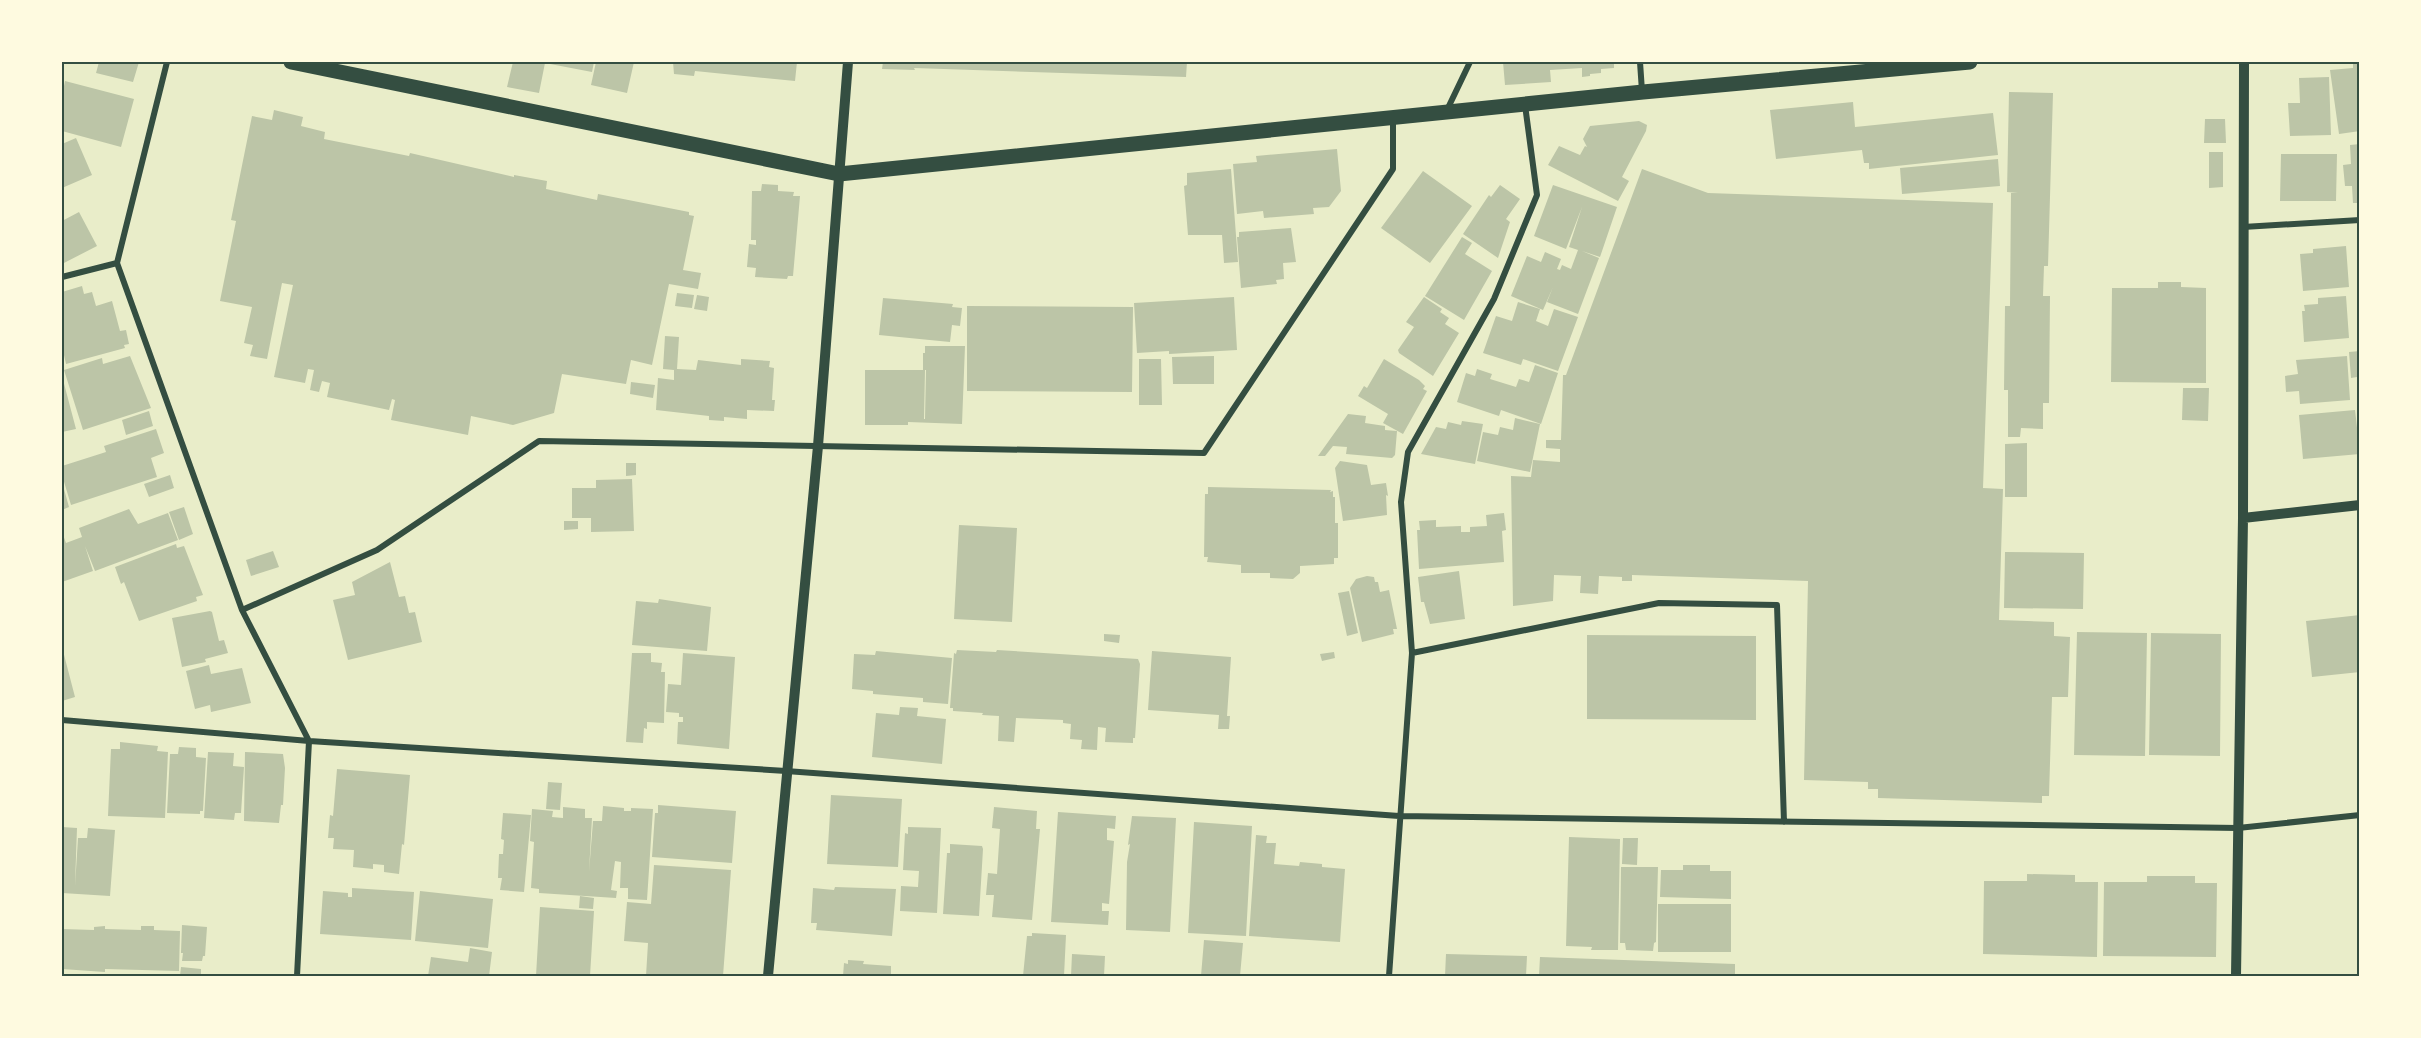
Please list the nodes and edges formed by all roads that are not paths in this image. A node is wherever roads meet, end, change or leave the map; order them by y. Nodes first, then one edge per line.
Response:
1 (167, 62) edge
2 (291, 62) edge
3 (848, 62) edge
4 (1470, 62) edge
5 (1640, 62) edge
6 (1970, 62) edge
7 (2244, 62) edge
8 (1642, 92) junction
9 (1525, 105) junction
10 (1446, 113) junction
11 (1393, 118) junction
12 (839, 174) junction
13 (2360, 220) edge
14 (2243, 226) junction
15 (117, 263) junction
16 (62, 277) edge
17 (818, 446) junction
18 (2360, 506) edge
19 (2243, 518) junction
20 (242, 610) junction
21 (1412, 653) junction
22 (62, 720) edge
23 (309, 741) junction
24 (786, 771) junction
25 (2360, 815) edge
26 (1399, 816) junction
27 (1784, 822) junction
28 (2238, 828) junction
29 (297, 976) edge
30 (768, 976) edge
31 (1389, 976) edge
32 (2236, 976) edge

1 - 15 street
2 - 12 main road
3 - 12 street
4 - 10 street
5 - 8 street
6 - 8 main road
7 - 14 street
8 - 9 main road
9 - 10 main road
9 - 21 street
10 - 11 main road
11 - 12 main road
11 - 17 street
12 - 17 street
13 - 14 street
14 - 19 street
15 - 16 street
15 - 20 street
17 - 20 street
17 - 24 street
18 - 19 street
19 - 28 street
20 - 23 street
21 - 26 street
21 - 27 street
22 - 23 street
23 - 24 street
23 - 29 street
24 - 26 street
24 - 30 street
25 - 28 street
26 - 27 street
26 - 31 street
27 - 28 street
28 - 32 street

